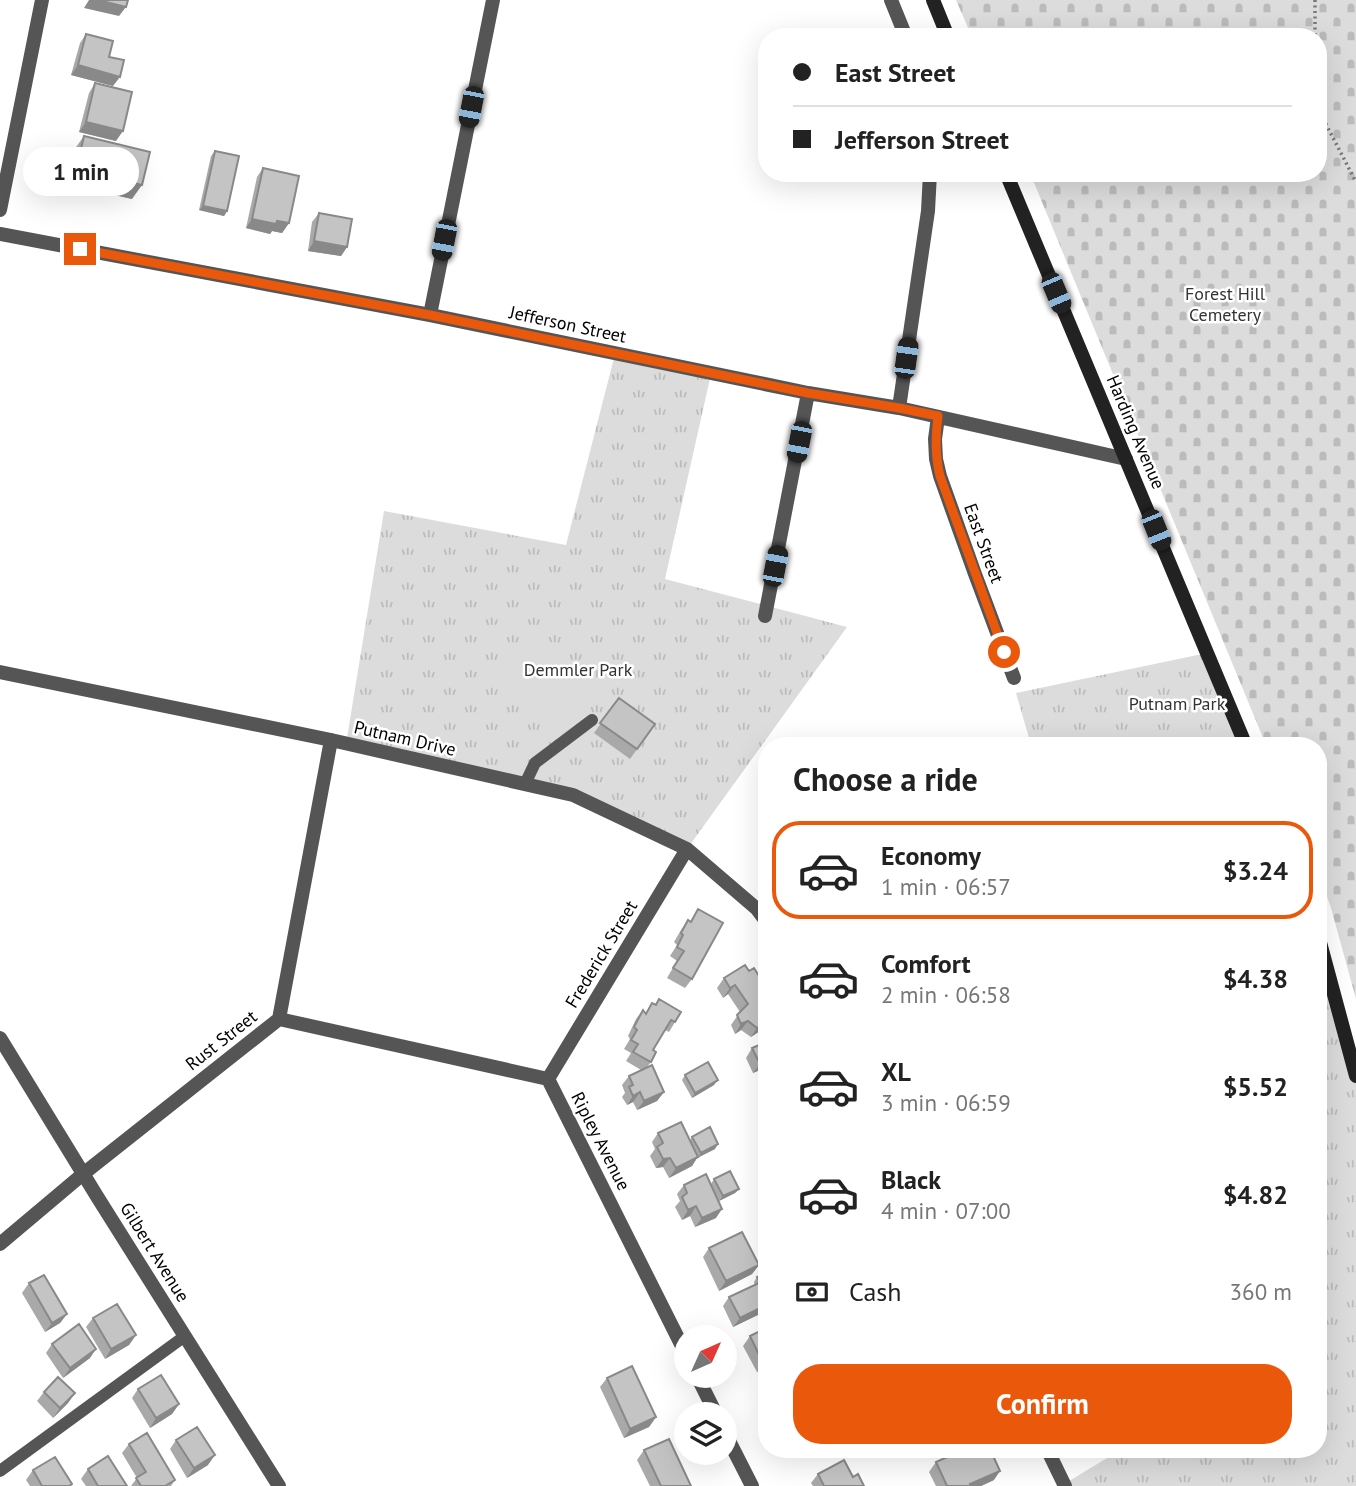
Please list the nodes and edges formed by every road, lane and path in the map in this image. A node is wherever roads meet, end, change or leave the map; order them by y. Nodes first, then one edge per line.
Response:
1 (42, 0) edge
2 (493, 0) edge
3 (891, 0) edge
4 (933, 0) edge
5 (1315, 0) edge
6 (902, 28) edge
7 (944, 28) edge
8 (1315, 28) edge
9 (1327, 127) edge
10 (930, 182) edge
11 (1010, 182) edge
12 (1356, 183) edge
13 (0, 210) edge
14 (0, 234) edge
15 (430, 315) junction
16 (808, 393) junction
17 (899, 408) junction
18 (938, 416) junction
19 (1126, 460) junction
20 (765, 616) dead end
21 (0, 672) edge
22 (1014, 678) dead end
23 (592, 720) dead end
24 (1241, 737) edge
25 (331, 740) junction
26 (525, 784) junction
27 (687, 849) junction
28 (758, 910) edge
29 (1327, 968) edge
30 (279, 1019) junction
31 (0, 1038) edge
32 (1356, 1076) edge
33 (548, 1079) junction
34 (83, 1174) junction
35 (0, 1244) edge
36 (674, 1330) edge
37 (185, 1336) junction
38 (737, 1456) edge
39 (1051, 1458) edge
40 (0, 1471) edge
41 (279, 1486) edge
42 (752, 1486) edge
43 (1065, 1486) edge

1 - 13 street
2 - 15 street
3 - 6 street
4 - 7 main road
5 - 8 path
9 - 12 path
10 - 17 street
11 - 19 main road, Harding Avenue
14 - 15 street, Jefferson Street
15 - 16 street, Jefferson Street
16 - 17 street, Jefferson Street
16 - 20 street
17 - 18 street, Jefferson Street
18 - 19 street, Jefferson Street
18 - 22 street, East Street
19 - 24 main road, Harding Avenue
21 - 25 street, Putnam Drive
23 - 26 lane
25 - 26 street, Putnam Drive
25 - 30 street, Rust Street
26 - 27 street, Putnam Drive
27 - 28 street, Putnam Drive
27 - 33 street, Frederick Street
29 - 32 main road
30 - 33 street, Ripley Avenue
30 - 34 street, Rust Street
31 - 34 street, Gilbert Avenue
33 - 36 street, Ripley Avenue
34 - 35 street, Rust Street
34 - 37 street, Gilbert Avenue
37 - 40 lane
37 - 41 street, Gilbert Avenue
38 - 42 street
39 - 43 street

